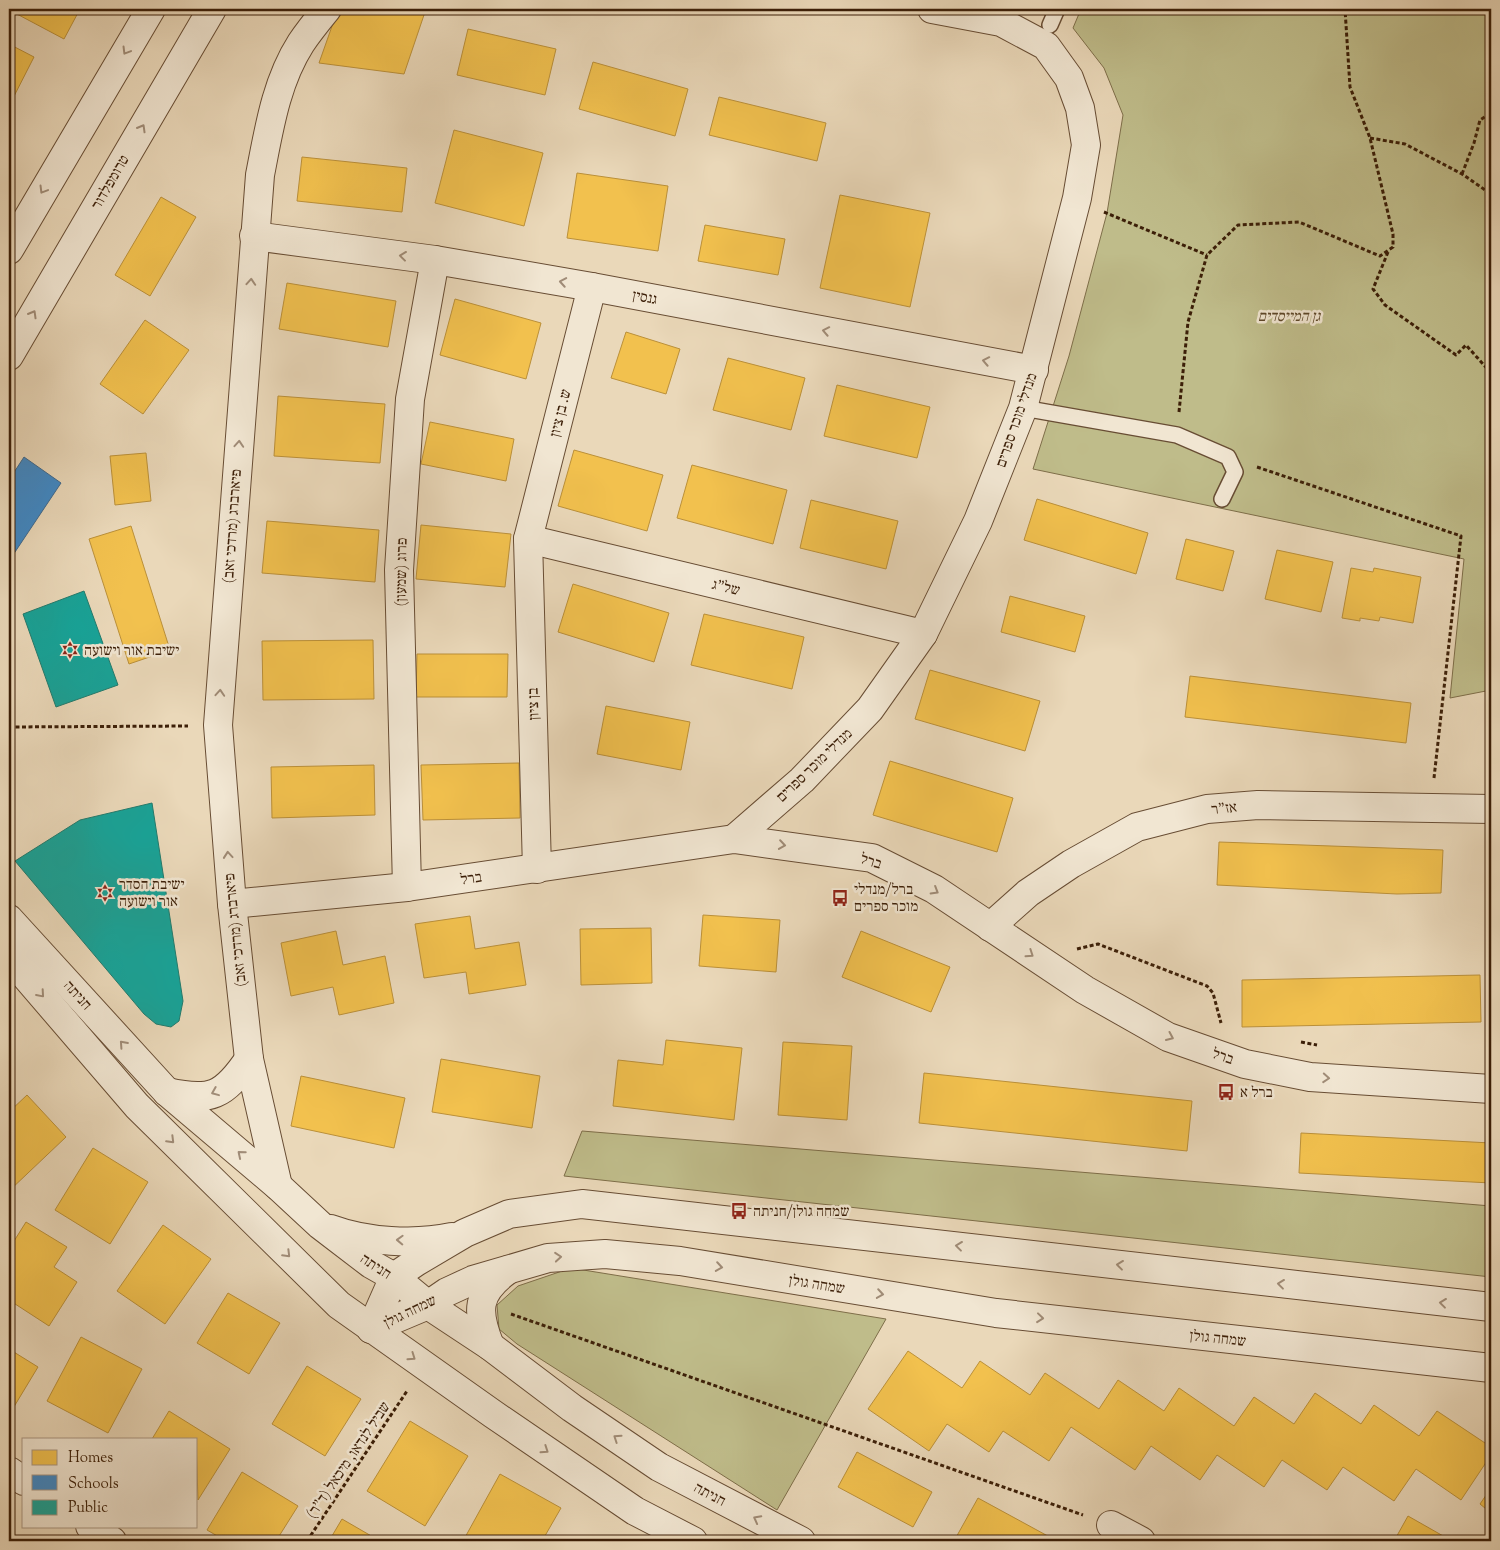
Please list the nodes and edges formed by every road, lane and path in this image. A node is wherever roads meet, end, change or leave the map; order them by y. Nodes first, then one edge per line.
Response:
1 (151, 9) edge
2 (212, 9) edge
3 (327, 9) edge
4 (932, 9) edge
5 (1057, 9) edge
6 (1345, 9) edge
7 (1050, 25) dead end
8 (1491, 113) edge
9 (1370, 138) junction
10 (1462, 174) junction
11 (1491, 194) edge
12 (1101, 211) dead end
13 (17, 218) edge
14 (254, 236) junction
15 (9, 250) edge
16 (1388, 252) junction
17 (1208, 255) junction
18 (435, 260) junction
19 (592, 286) junction
20 (9, 356) edge
21 (1034, 370) junction
22 (1491, 373) edge
23 (1023, 408) junction
24 (1177, 435) junction
25 (1228, 458) junction
26 (1222, 499) dead end
27 (528, 539) junction
28 (923, 634) junction
29 (191, 726) dead end
30 (9, 727) edge
31 (1431, 808) junction
32 (1491, 809) edge
33 (734, 838) junction
34 (538, 869) junction
35 (407, 887) junction
36 (232, 904) junction
37 (9, 919) edge
38 (990, 927) junction
39 (1072, 952) dead end
40 (9, 957) edge
41 (1226, 1027) dead end
42 (1299, 1042) dead end
43 (1318, 1046) dead end
44 (249, 1059) junction
45 (1491, 1089) edge
46 (167, 1092) junction
47 (278, 1186) junction
48 (320, 1226) junction
49 (465, 1234) junction
50 (510, 1268) junction
51 (394, 1278) junction
52 (481, 1304) junction
53 (428, 1305) junction
54 (1491, 1308) edge
55 (372, 1329) junction
56 (490, 1346) junction
57 (1491, 1368) edge
58 (407, 1391) dead end
59 (9, 1471) edge
60 (22, 1480) edge
61 (1112, 1525) joint
62 (93, 1528) edge
63 (112, 1541) edge
64 (307, 1541) edge
65 (693, 1541) edge
66 (801, 1541) edge
67 (1141, 1541) edge

1 -> 13 street
20 -> 2 street, טרומפלדור
3 - 14 street, פיארברג (מרדכי זאב)
4 - 21 street, מנדלי מוכר ספרים
5 - 7 lane
6 - 9 path
8 - 10 path
9 - 10 path
9 - 16 path
10 - 11 path
12 - 17 path
13 - 15 street
18 -> 14 street, גנסין
36 -> 14 street, פיארברג (מרדכי זאב)
16 - 17 path
16 - 22 path
17 - 24 path
19 -> 18 street, גנסין
18 - 35 street, פרוג (שמעון)
21 -> 19 street, גנסין
19 - 27 street, ש. בן ציון
21 - 23 street, מנדלי מוכר ספרים
23 - 24 lane
23 - 28 street, מנדלי מוכר ספרים
24 - 25 lane
25 - 26 lane
25 - 31 path
27 - 28 street, של"ג
27 - 34 street, בן ציון
28 - 33 street, מנדלי מוכר ספרים
29 - 30 path
31 - 32 street, אז"ר
31 - 38 street, אז"ר
33 - 34 street, ברל
33 -> 38 street, ברל
34 - 35 street, ברל
35 - 36 street, ברל
36 - 44 street, פיארברג (מרדכי זאב)
46 -> 37 street, חניתה
38 -> 45 street, ברל
39 - 41 path
40 -> 55 street, חניתה
42 - 43 path
44 -> 46 street
44 - 47 street, פיארברג (מרדכי זאב)
47 -> 46 street, חניתה
47 - 48 street, חניתה
49 -> 48 street
48 - 51 street, חניתה
49 - 51 street
54 -> 49 street
50 - 52 street
50 - 53 street, שמחה גולן
50 -> 57 street, שמחה גולן
51 - 53 street, חניתה
51 - 55 street, שמחה גולן
52 - 56 street
52 - 61 path
53 - 55 street, שמחה גולן
53 - 56 street, חניתה
55 -> 65 street, חניתה
66 -> 56 street, חניתה
58 - 64 path, שביל לנדאו, מיכאל (ד"ר)
59 - 60 street
61 - 67 street
62 - 63 street

